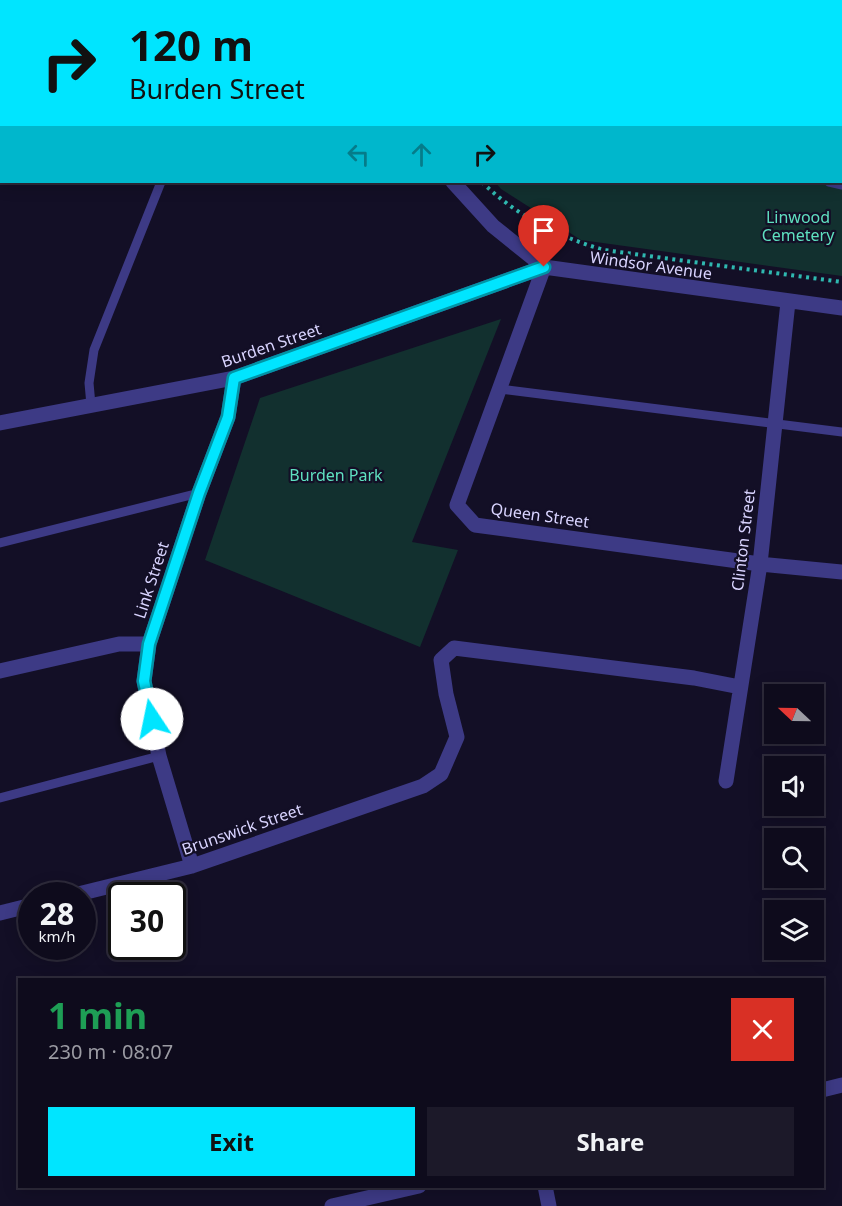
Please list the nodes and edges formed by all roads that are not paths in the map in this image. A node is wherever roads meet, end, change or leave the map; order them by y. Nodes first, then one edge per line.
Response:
1 (161, 183) edge
2 (454, 183) edge
3 (544, 267) junction
4 (788, 302) junction
5 (842, 308) edge
6 (234, 378) junction
7 (500, 389) junction
8 (91, 405) junction
9 (0, 423) edge
10 (775, 423) junction
11 (842, 432) edge
12 (199, 493) junction
13 (0, 543) edge
14 (760, 564) junction
15 (842, 572) edge
16 (149, 644) junction
17 (0, 671) edge
18 (740, 687) junction
19 (159, 756) junction
20 (726, 781) dead end
21 (0, 798) edge
22 (192, 866) junction
23 (96, 890) edge
24 (18, 908) edge
25 (0, 913) edge
26 (842, 1085) edge
27 (824, 1090) edge
28 (410, 1188) edge
29 (545, 1188) edge
30 (332, 1206) edge
31 (549, 1206) edge

1 - 8 lane
2 - 3 street
3 - 4 street, Windsor Avenue
3 - 6 street, Burden Street
3 - 7 street, Queen Street
4 - 5 street, Windsor Avenue
4 - 10 street, Clinton Street
6 - 8 street, Burden Street
6 - 12 street, Link Street
7 - 10 lane
7 - 14 street, Queen Street
8 - 9 street, Burden Street
10 - 11 lane
10 - 14 street, Clinton Street
12 - 13 lane
12 - 16 street, Link Street
14 - 15 street, Queen Street
14 - 18 street, Clinton Street
16 - 17 street
16 - 19 street, Link Street
18 - 20 street, Clinton Street
18 - 22 street, Brunswick Street
19 - 21 lane
19 - 22 street, Link Street
22 - 23 street, Brunswick Street
24 - 25 street
26 - 27 street
28 - 30 street
29 - 31 street

